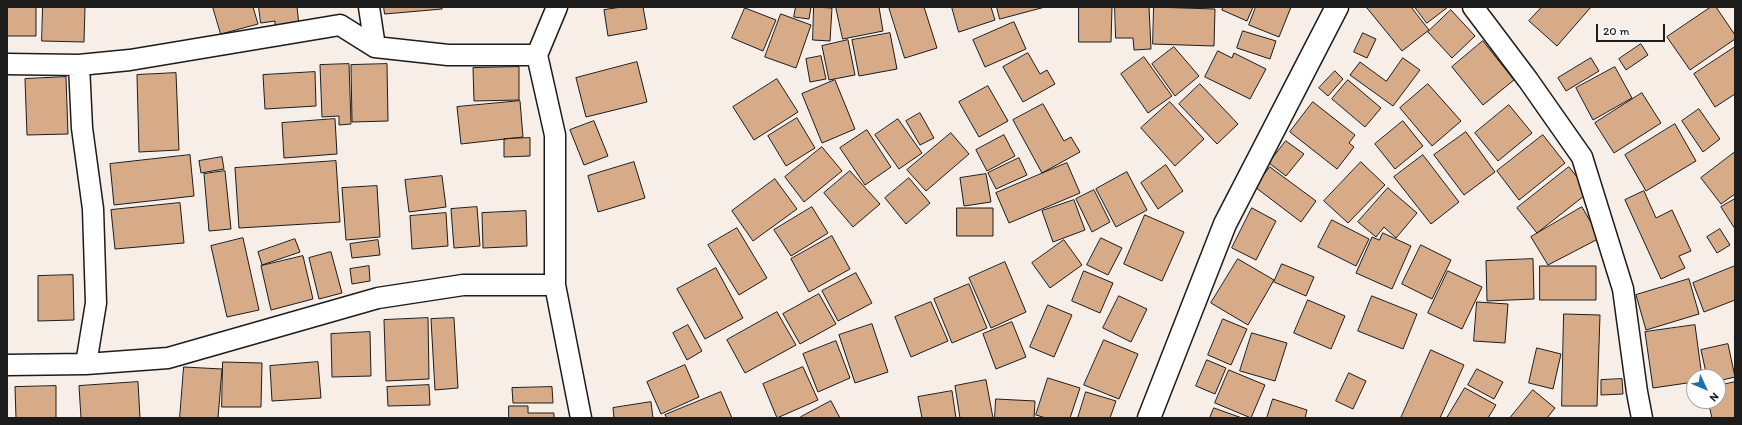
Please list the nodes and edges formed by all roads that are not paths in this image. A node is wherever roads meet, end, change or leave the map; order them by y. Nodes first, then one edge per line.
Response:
1 (369, 7) edge
2 (557, 7) edge
3 (1336, 7) edge
4 (1473, 7) edge
5 (375, 47) junction
6 (537, 55) junction
7 (7, 64) edge
8 (79, 65) junction
9 (555, 285) junction
10 (86, 364) junction
11 (7, 365) edge
12 (581, 418) edge
13 (1149, 418) edge
14 (1642, 418) edge

1 - 5 street
2 - 6 street
3 - 13 main road
4 - 14 street
5 - 6 street
5 - 8 street
6 - 9 street
7 - 8 street
8 - 10 street
9 - 10 street
9 - 12 street
10 - 11 street

